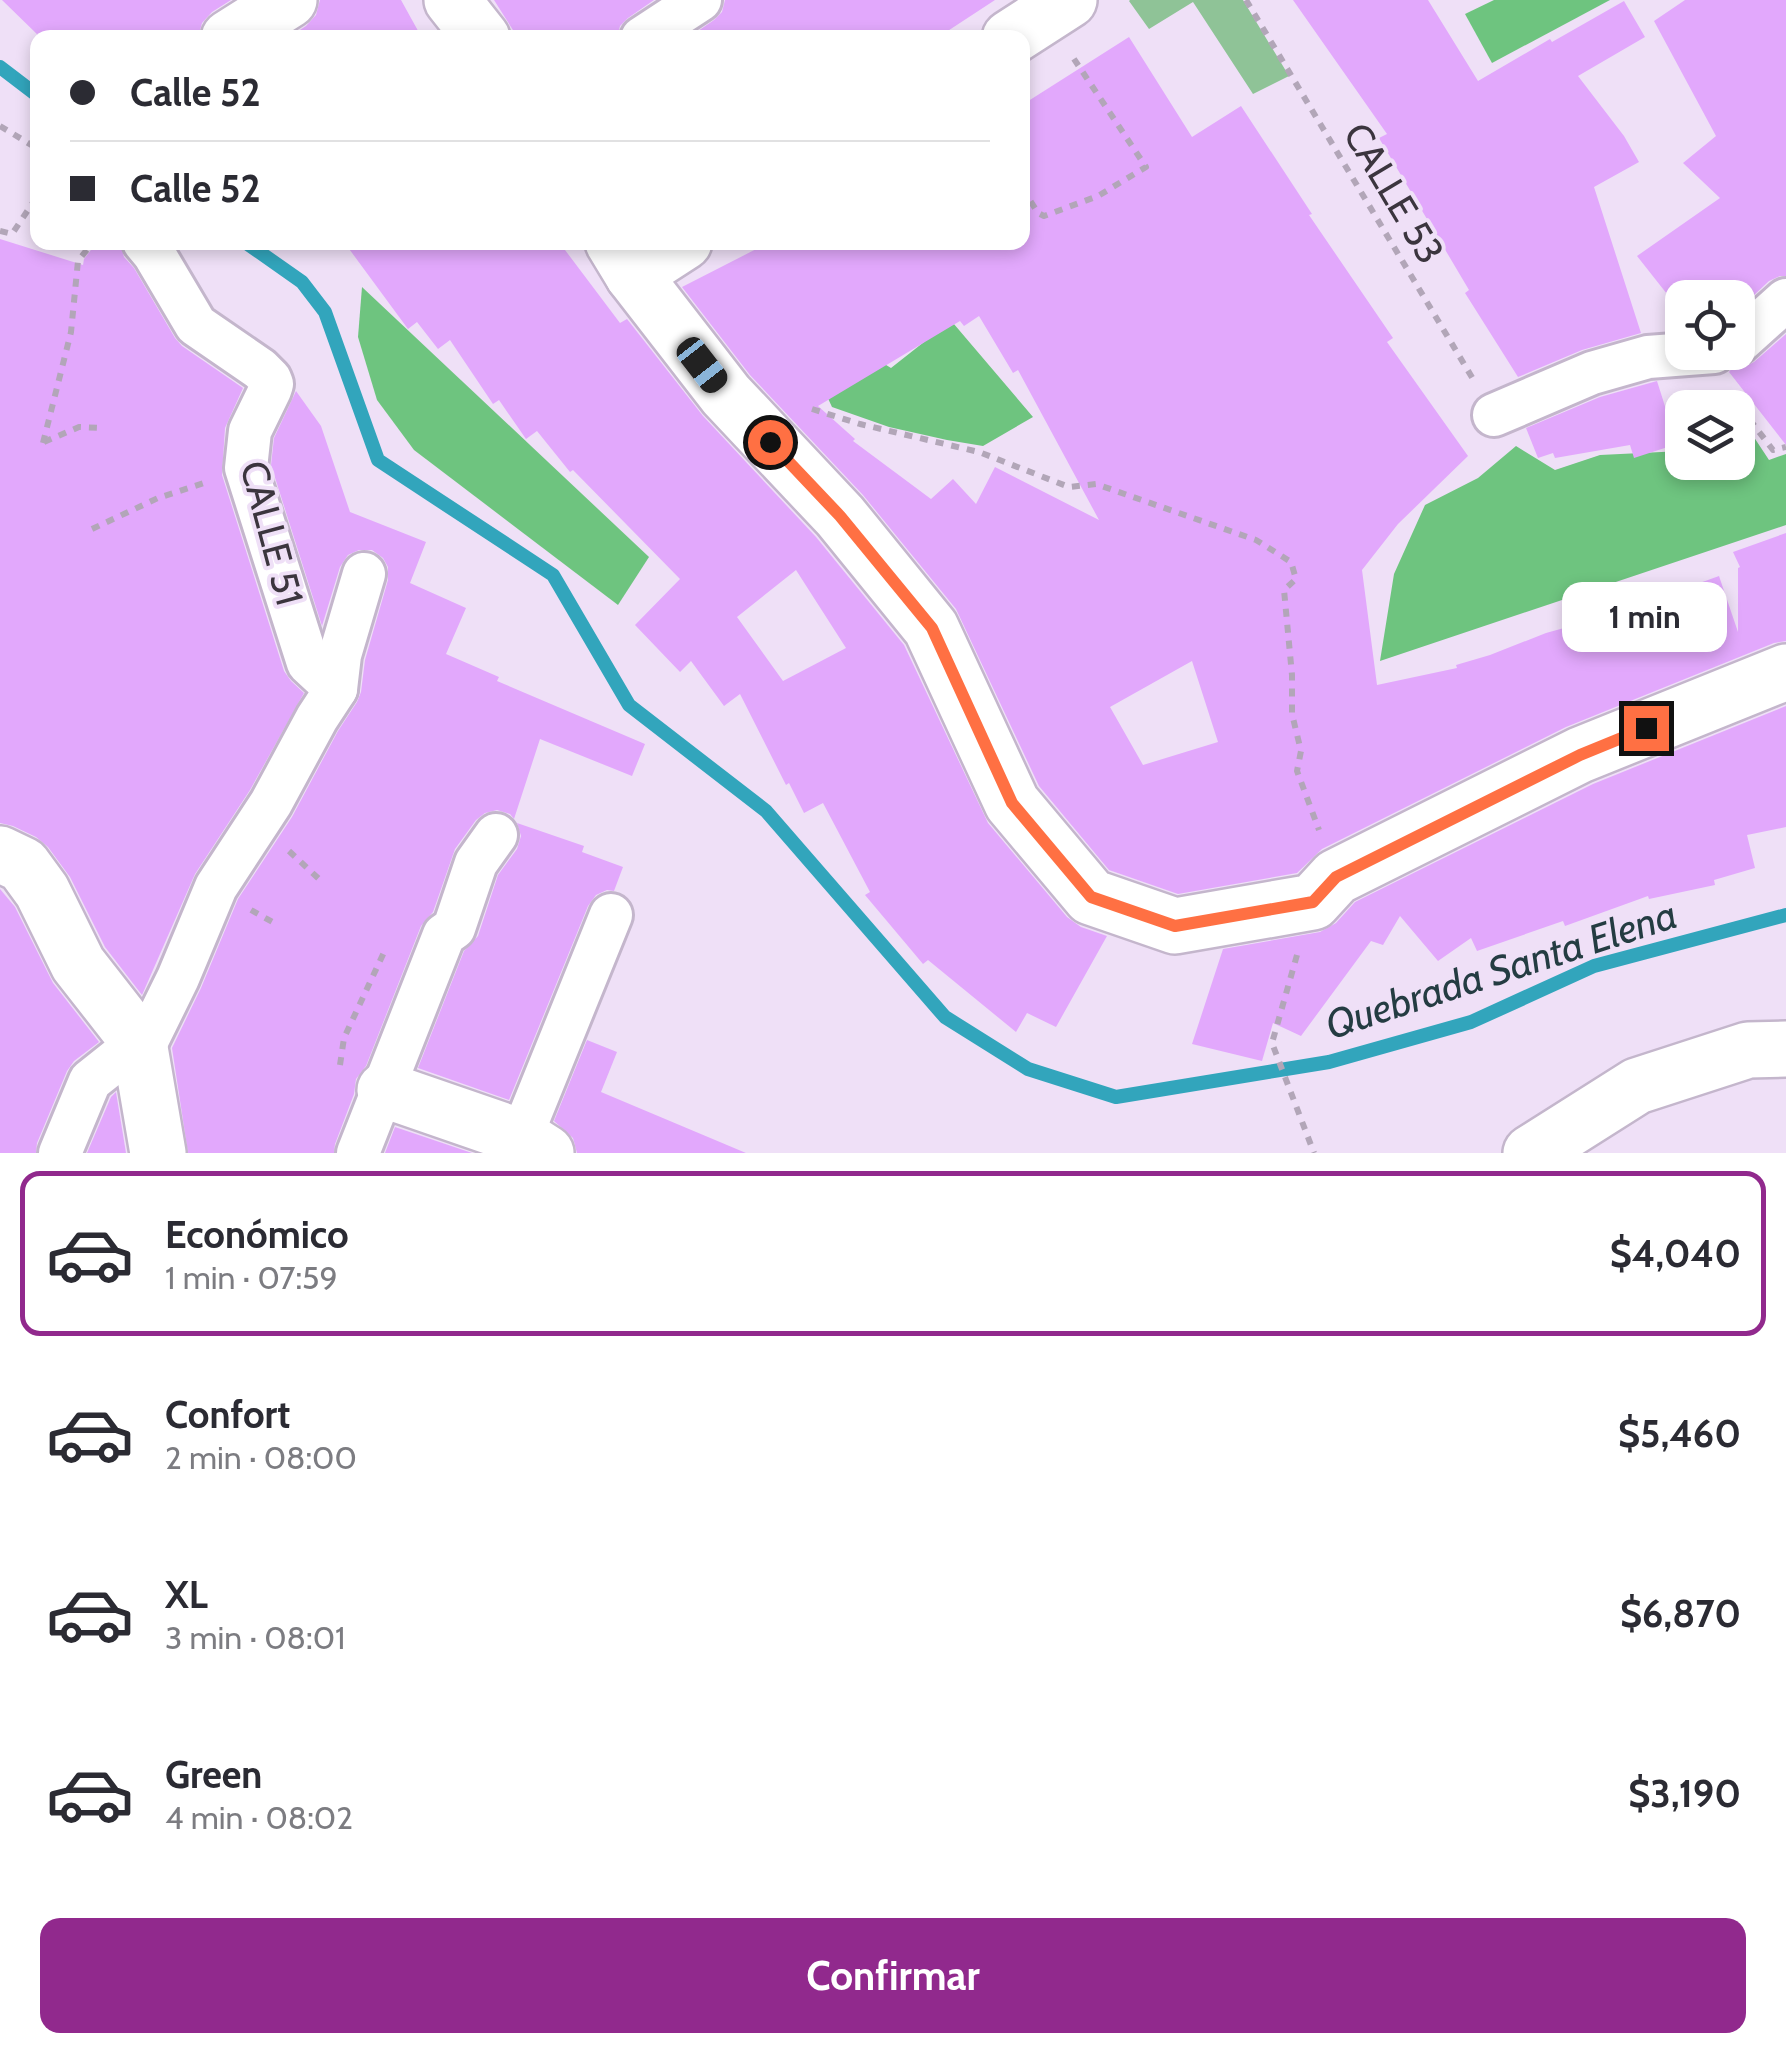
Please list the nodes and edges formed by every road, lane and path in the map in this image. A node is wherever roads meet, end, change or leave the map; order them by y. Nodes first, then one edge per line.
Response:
1 (289, 0) edge
2 (452, 0) edge
3 (700, 0) edge
4 (1246, 0) edge
5 (1041, 18) edge
6 (241, 30) edge
7 (476, 30) edge
8 (654, 30) edge
9 (0, 126) edge
10 (30, 144) edge
11 (1030, 200) edge
12 (30, 207) edge
13 (0, 231) edge
14 (87, 250) edge
15 (151, 250) edge
16 (655, 250) edge
17 (623, 259) edge
18 (1786, 300) edge
19 (1755, 328) edge
20 (1665, 361) edge
21 (1720, 370) edge
22 (1494, 414) joint
23 (102, 428) dead end
24 (770, 442) junction
25 (1786, 447) edge
26 (246, 468) junction
27 (92, 529) dead end
28 (364, 574) dead end
29 (1786, 672) edge
30 (336, 689) junction
31 (496, 835) dead end
32 (0, 854) edge
33 (1324, 889) junction
34 (610, 915) dead end
35 (138, 1042) junction
36 (1786, 1049) edge
37 (384, 1090) junction
38 (533, 1147) edge
39 (60, 1153) edge
40 (158, 1153) edge
41 (358, 1153) edge
42 (1314, 1153) edge
43 (1531, 1153) edge

1 - 6 street
2 - 7 street
3 - 8 street
4 - 22 path, CALLE 53
5 - 11 path
9 - 10 path
12 - 13 path
14 - 23 path
15 - 26 street, CALLE 51
16 - 17 street
17 - 24 street
18 - 19 street
20 - 22 street
21 - 25 path
24 - 33 street
24 - 33 path
26 - 27 path
26 - 30 street, CALLE 51
28 - 30 street
29 - 33 street
30 - 35 street
31 - 37 street
32 - 35 street
33 - 42 path
34 - 38 street
35 - 39 street
35 - 40 street
36 - 43 street
37 - 38 street
37 - 41 street

